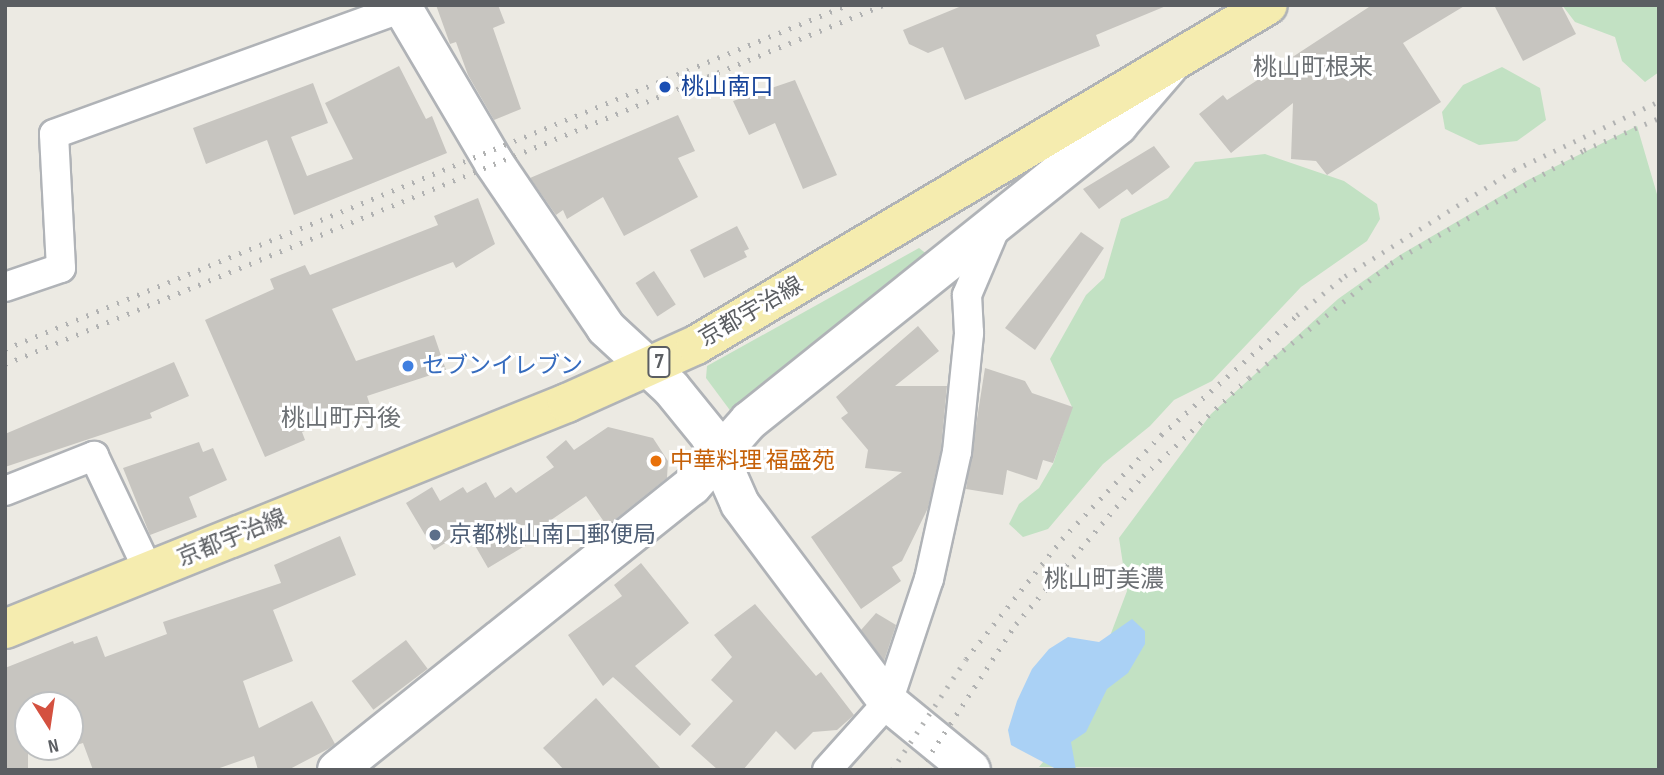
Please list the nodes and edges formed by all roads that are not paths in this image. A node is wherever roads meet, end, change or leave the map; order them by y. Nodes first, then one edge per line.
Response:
1 (1268, 5) edge
2 (402, 7) edge
3 (1172, 63) junction
4 (1000, 219) junction
5 (5, 287) edge
6 (648, 367) junction
7 (717, 457) junction
8 (5, 491) edge
9 (149, 572) junction
10 (5, 629) edge
11 (888, 702) junction
12 (337, 770) edge
13 (827, 770) edge
14 (971, 770) edge

1 - 3 main road, 京都宇治線 / 7
2 - 5 street
2 - 6 street
3 - 4 street
3 - 6 main road, 京都宇治線 / 7
4 - 7 street
4 - 11 street
6 - 7 street
6 - 9 main road, 京都宇治線 / 7
7 - 11 street
7 - 12 street
8 - 9 street
9 - 10 main road, 京都宇治線 / 7
11 - 13 street
11 - 14 street

